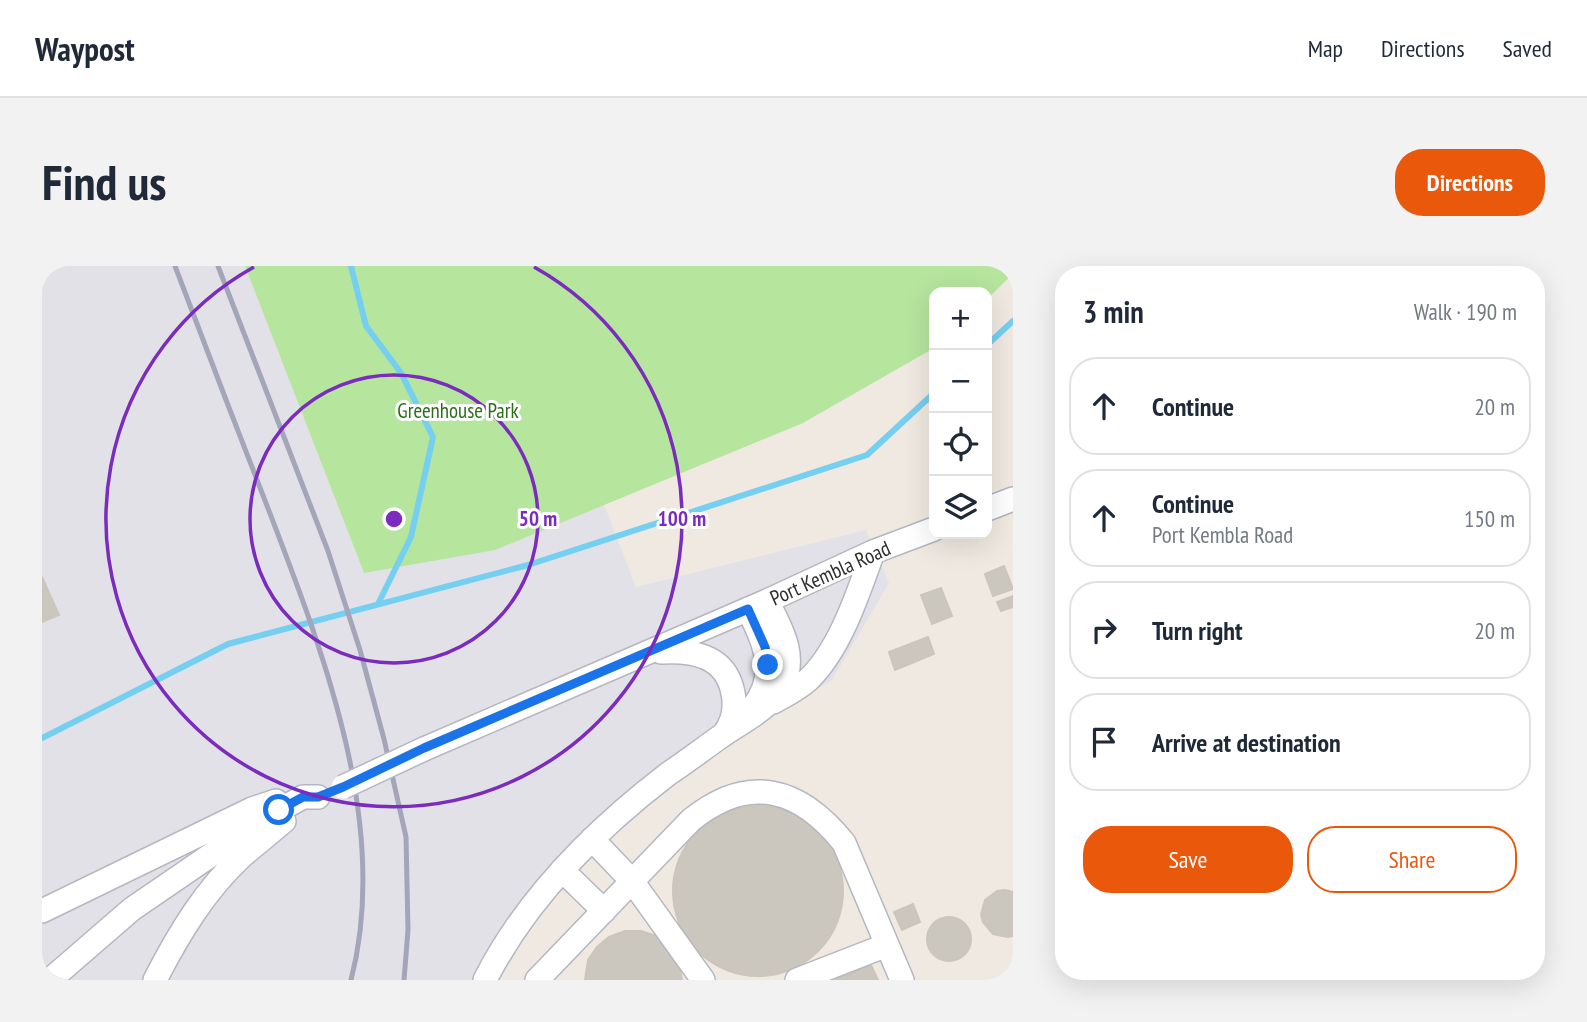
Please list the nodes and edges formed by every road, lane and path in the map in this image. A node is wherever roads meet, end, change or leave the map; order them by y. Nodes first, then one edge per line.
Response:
1 (1013, 499) edge
2 (992, 507) edge
3 (929, 530) edge
4 (873, 552) junction
5 (758, 605) junction
6 (645, 654) junction
7 (762, 708) junction
8 (721, 736) junction
9 (311, 797) junction
10 (592, 839) junction
11 (562, 870) junction
12 (632, 881) junction
13 (132, 909) junction
14 (42, 911) edge
15 (604, 911) junction
16 (887, 945) junction
17 (42, 972) edge
18 (50, 980) edge
19 (155, 980) edge
20 (485, 980) edge
21 (537, 980) edge
22 (703, 980) edge
23 (797, 980) edge
24 (902, 980) edge

1 - 2 street
3 - 4 street, Port Kembla Road
4 - 5 street, Port Kembla Road
4 - 7 street
5 - 6 street, Port Kembla Road
5 - 7 street
5 - 8 street
6 - 8 street
6 - 9 street, Port Kembla Road, bridge
7 - 8 street
8 - 10 street
9 - 13 street
9 - 14 street
9 - 19 street
10 - 11 street
10 - 12 street
11 - 15 street
11 - 20 street
12 - 15 street
12 - 16 street
12 - 22 street
13 - 17 street
13 - 18 street
15 - 21 street
16 - 23 street
16 - 24 street

